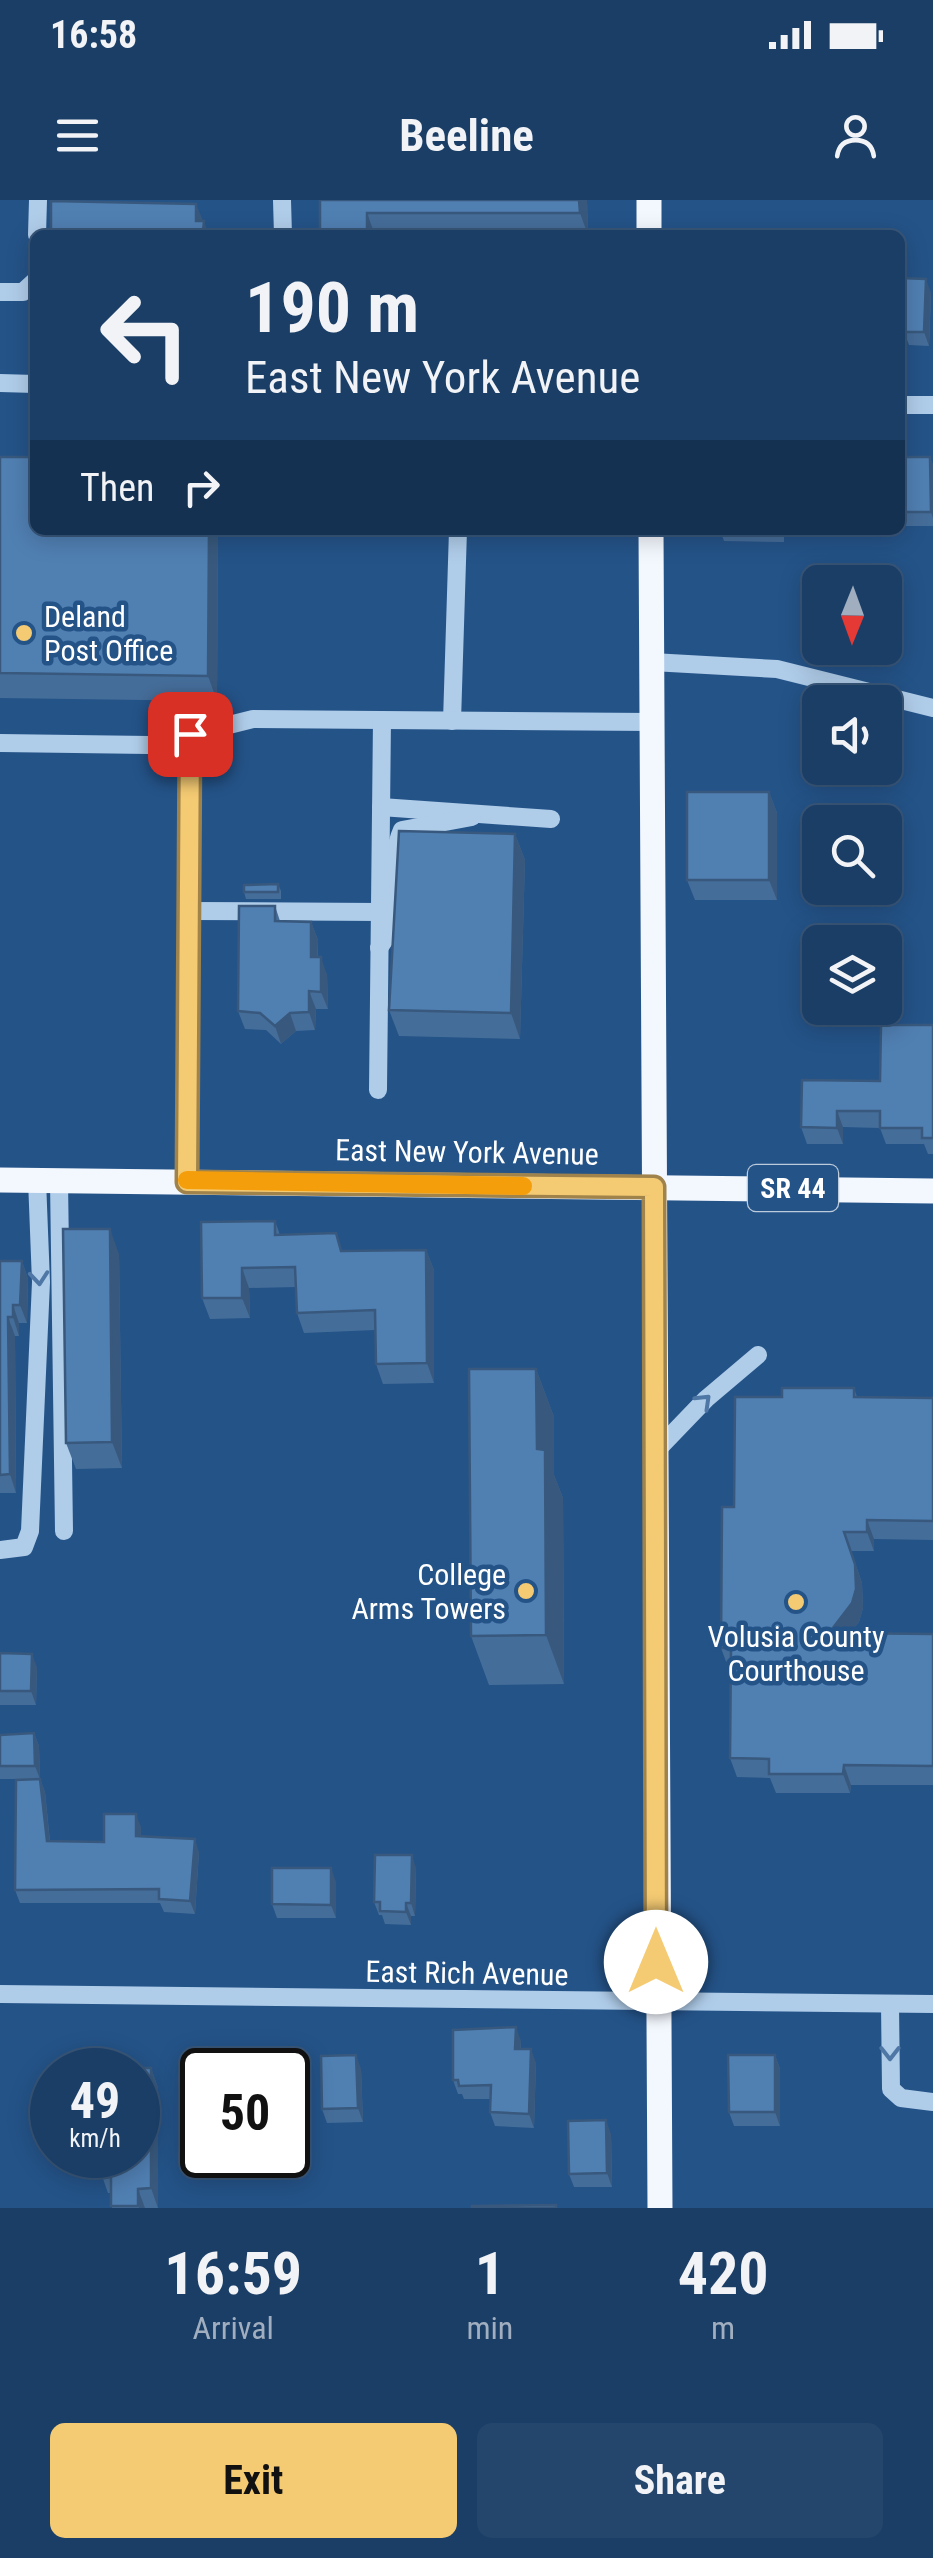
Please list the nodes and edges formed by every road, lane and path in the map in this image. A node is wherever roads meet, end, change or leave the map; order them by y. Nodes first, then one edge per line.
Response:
1 (39, 200) edge
2 (282, 200) edge
3 (649, 200) edge
4 (37, 230) edge
5 (282, 230) edge
6 (649, 230) edge
7 (30, 286) edge
8 (0, 292) edge
9 (0, 383) edge
10 (30, 384) edge
11 (905, 406) edge
12 (933, 406) edge
13 (458, 535) edge
14 (651, 535) edge
15 (652, 662) junction
16 (933, 708) edge
17 (382, 720) junction
18 (452, 721) junction
19 (652, 722) junction
20 (190, 734) junction
21 (0, 743) edge
22 (381, 808) junction
23 (472, 817) junction
24 (551, 819) dead end
25 (191, 910) junction
26 (380, 912) junction
27 (379, 948) junction
28 (378, 1090) dead end
29 (0, 1180) edge
30 (48, 1181) junction
31 (187, 1182) junction
32 (654, 1187) junction
33 (933, 1190) edge
34 (758, 1355) dead end
35 (655, 1452) junction
36 (64, 1531) dead end
37 (0, 1550) edge
38 (0, 1994) edge
39 (656, 2002) junction
40 (890, 2004) junction
41 (933, 2004) edge
42 (933, 2102) edge
43 (660, 2208) edge

1 - 4 street
2 - 5 street
3 - 6 main road
7 - 8 street
9 - 10 street
11 - 12 street
13 - 18 street
14 - 15 main road
15 - 16 street
15 - 19 main road
17 - 18 street
17 - 20 street
17 - 22 street
18 - 19 street
19 - 32 main road
20 - 21 street
20 - 25 street
22 - 23 street
22 - 26 street
23 - 24 street
23 - 27 street
25 - 26 street
25 - 31 street
26 - 27 street
27 - 28 street
29 - 30 main road, East New York Avenue / SR 44
30 - 31 main road, East New York Avenue / SR 44
30 - 36 street
30 -> 37 street
31 - 32 main road, East New York Avenue / SR 44
32 - 33 main road, East New York Avenue / SR 44
32 - 35 main road
35 -> 34 street
35 - 39 main road
38 - 39 street, East Rich Avenue
39 - 40 street, East Rich Avenue
39 - 43 main road
40 - 41 street, East Rich Avenue
40 -> 42 street

